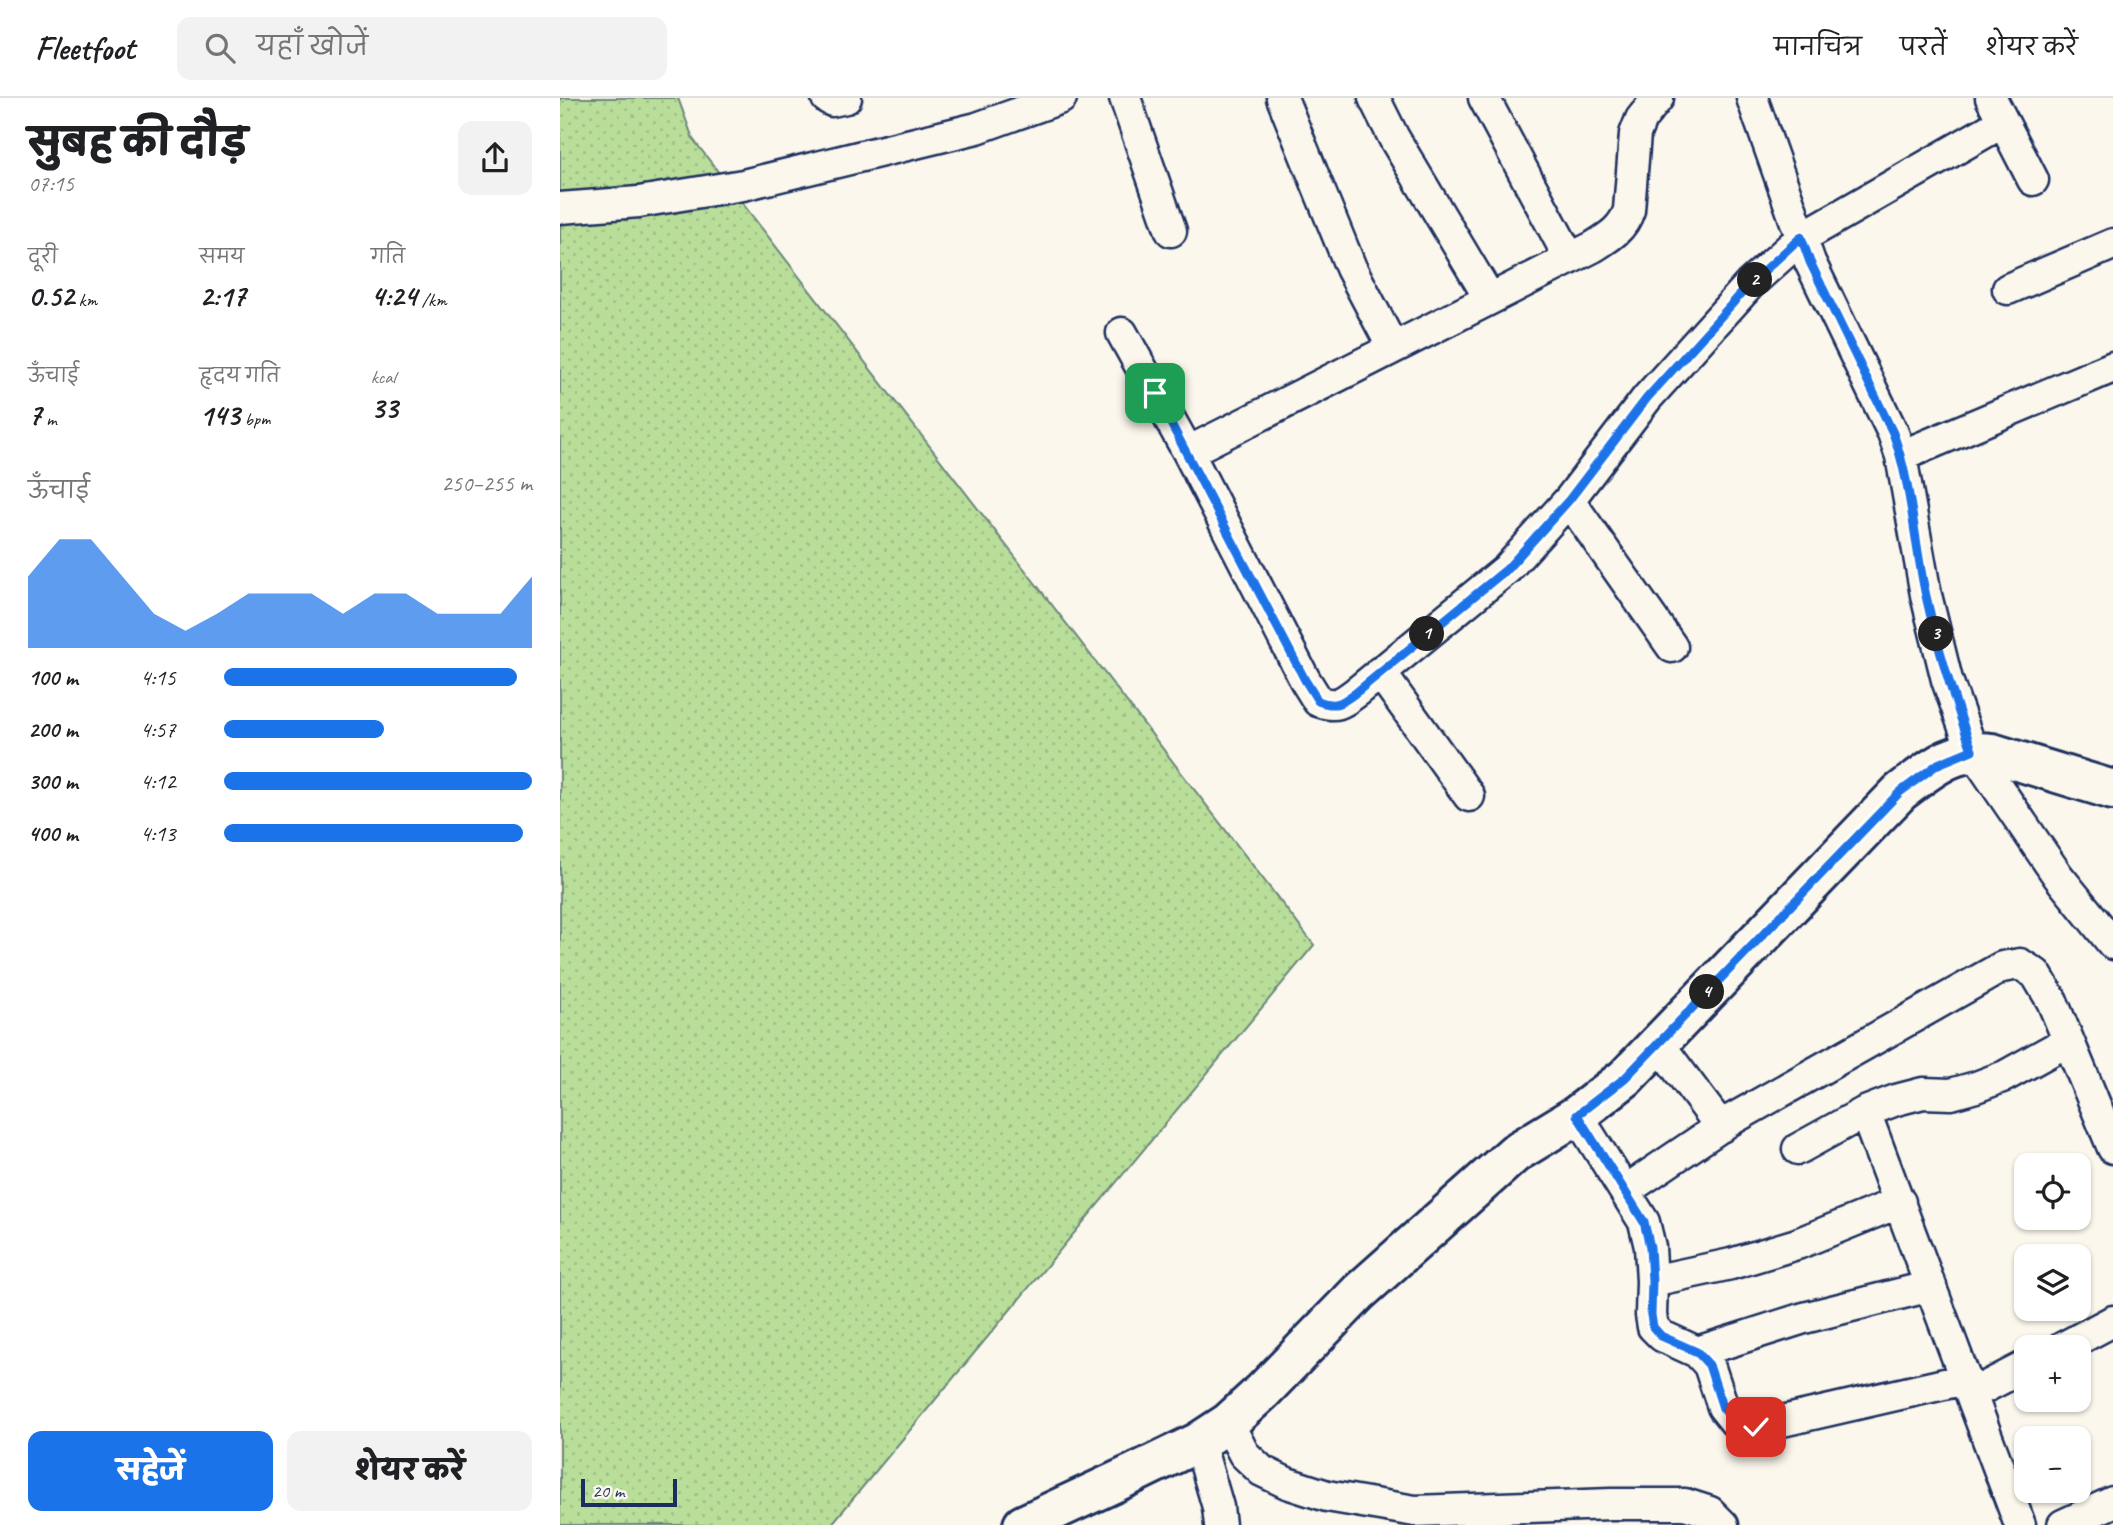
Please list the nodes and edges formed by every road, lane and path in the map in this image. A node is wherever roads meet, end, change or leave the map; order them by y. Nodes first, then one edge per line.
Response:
1 (827, 98) edge
2 (846, 98) edge
3 (1061, 98) edge
4 (1125, 98) edge
5 (1282, 98) edge
6 (1374, 98) edge
7 (1484, 98) edge
8 (1658, 98) edge
9 (1752, 98) edge
10 (1997, 110) edge
11 (2033, 180) dead end
12 (560, 208) edge
13 (1171, 231) dead end
14 (1801, 237) junction
15 (2113, 244) edge
16 (1570, 259) junction
17 (2008, 289) dead end
18 (1490, 299) junction
19 (1122, 333) dead end
20 (1393, 348) junction
21 (2113, 367) edge
22 (1188, 452) junction
23 (1901, 456) junction
24 (1569, 500) junction
25 (1672, 647) dead end
26 (1380, 672) junction
27 (1972, 750) junction
28 (2113, 790) edge
29 (1469, 796) dead end
30 (2113, 944) edge
31 (2068, 1041) junction
32 (1658, 1043) junction
33 (1865, 1112) junction
34 (1577, 1115) junction
35 (1721, 1127) junction
36 (2113, 1148) edge
37 (1798, 1149) dead end
38 (1625, 1191) junction
39 (1900, 1202) junction
40 (1652, 1281) junction
41 (1931, 1286) junction
42 (2113, 1321) edge
43 (2087, 1335) edge
44 (1697, 1352) junction
45 (2014, 1370) edge
46 (1969, 1386) junction
47 (1213, 1432) junction
48 (2113, 1502) edge
49 (1023, 1525) edge
50 (1220, 1525) edge
51 (1723, 1525) edge
52 (2020, 1525) edge
53 (2063, 1525) edge

1 - 2 street
3 - 12 street
4 - 13 street
5 - 20 street
6 - 18 street
7 - 16 street
8 - 16 street
9 - 14 street
10 - 11 street
10 - 14 street
14 - 23 street
14 - 24 street
15 - 17 street
16 - 18 street
18 - 20 street
19 - 22 street
20 - 22 street
21 - 23 street
22 - 26 street
23 - 27 street
24 - 25 street
24 - 26 street
26 - 29 street
27 - 28 street
27 - 30 street
27 - 32 street
31 - 33 street
31 - 35 street
31 - 36 street
32 - 34 street
32 - 35 street
33 - 37 street
33 - 39 street
34 - 38 street
34 - 47 street
35 - 38 street
38 - 40 street
39 - 40 street
39 - 41 street
40 - 44 street
41 - 44 street
41 - 46 street
42 - 43 street
44 - 46 street
45 - 46 street
46 - 52 street
47 - 49 street
47 - 50 street
47 - 51 street
48 - 53 street

